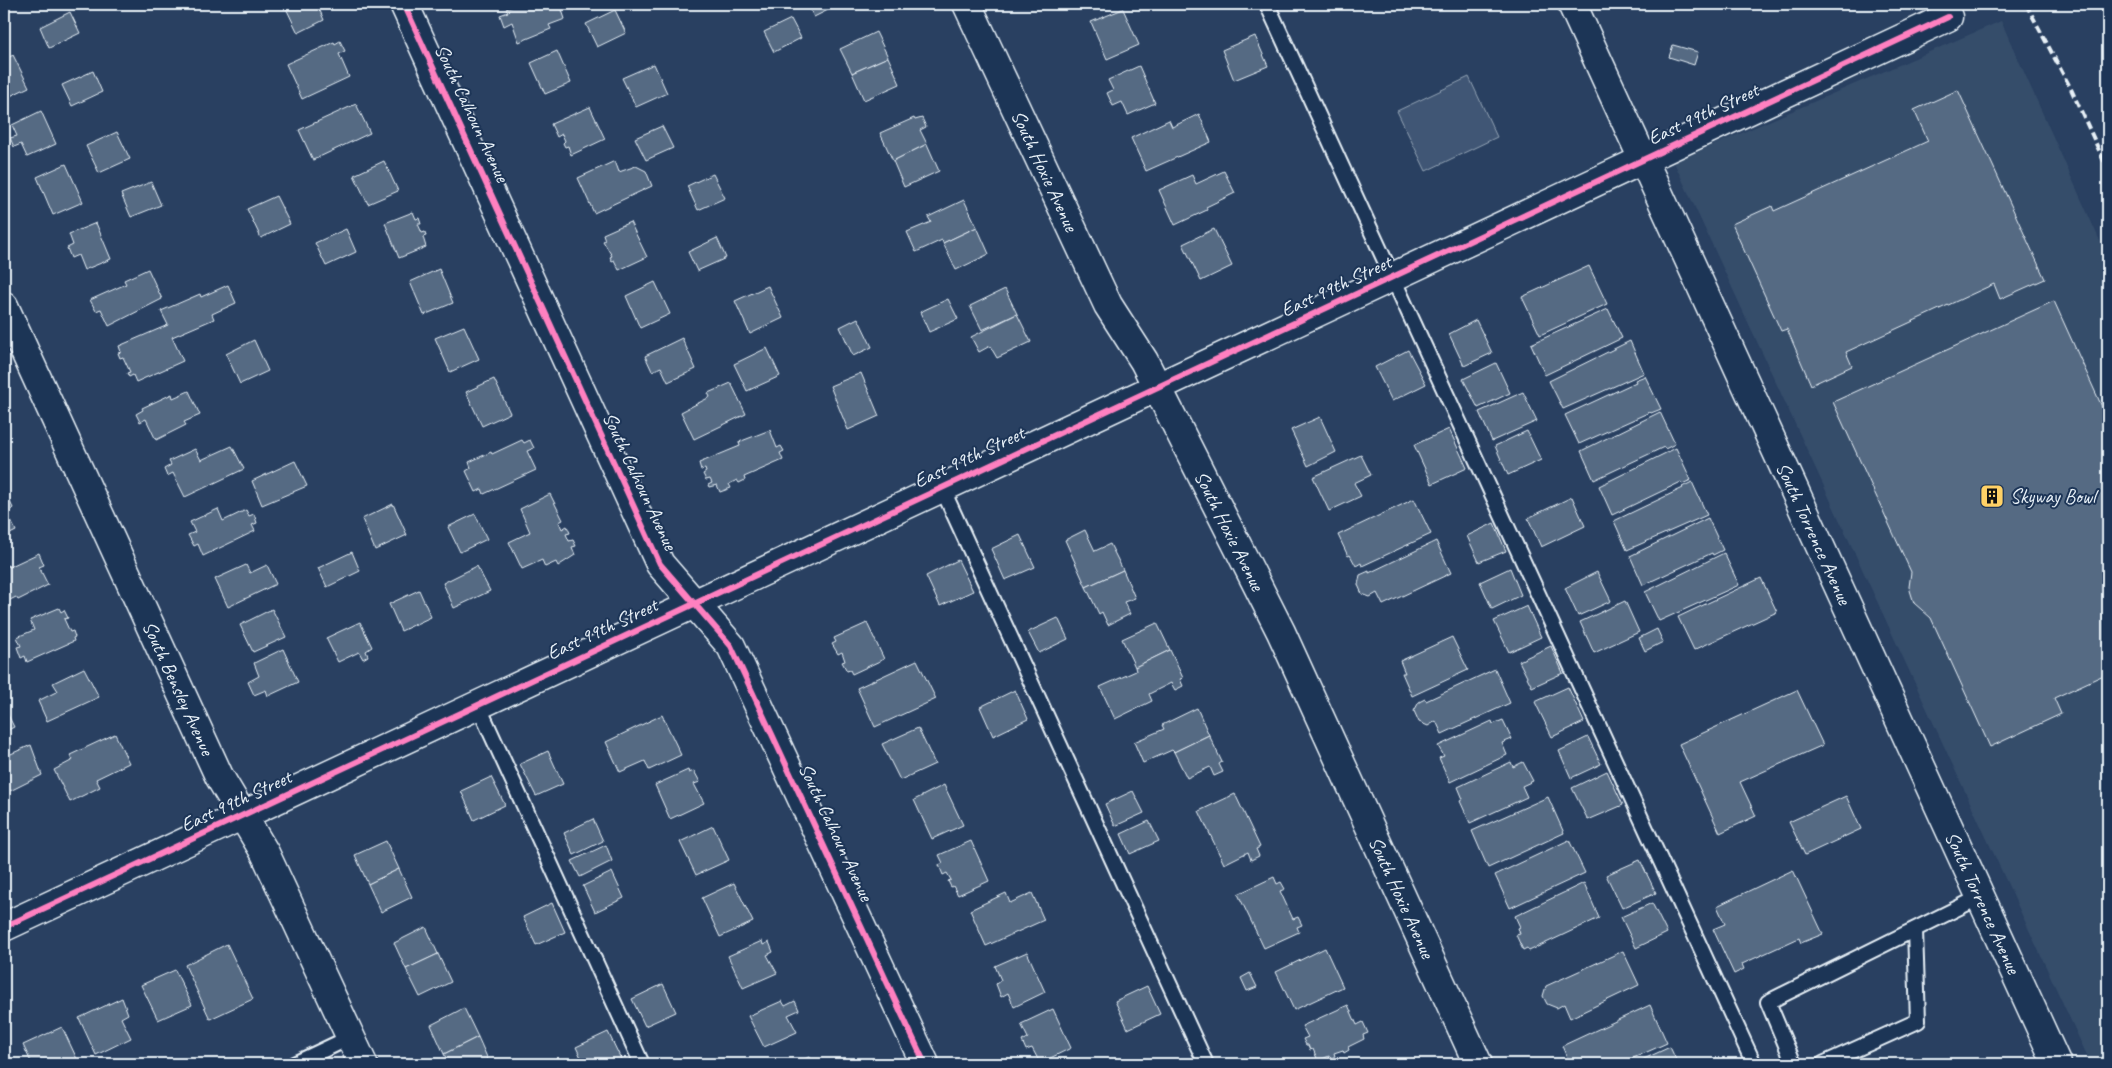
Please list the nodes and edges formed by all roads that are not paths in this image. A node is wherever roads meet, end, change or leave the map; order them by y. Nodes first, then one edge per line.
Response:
1 (404, 4) edge
2 (967, 4) edge
3 (1268, 4) edge
4 (1572, 4) edge
5 (1948, 16) dead end
6 (1643, 159) junction
7 (1393, 277) junction
8 (4, 306) edge
9 (1157, 387) junction
10 (942, 488) junction
11 (695, 604) junction
12 (478, 705) junction
13 (243, 815) junction
14 (1980, 897) junction
15 (4, 927) edge
16 (1915, 930) junction
17 (351, 1037) junction
18 (294, 1064) edge
19 (363, 1064) edge
20 (642, 1064) edge
21 (925, 1064) edge
22 (1206, 1064) edge
23 (1478, 1064) edge
24 (1754, 1064) edge
25 (1794, 1064) edge
26 (1823, 1064) edge
27 (2057, 1064) edge

1 - 11 street, South Calhoun Avenue
2 - 9 street, South Hoxie Avenue
3 - 7 lane
4 - 6 street, South Torrence Avenue
5 - 6 street, East 99th Street
6 - 7 street, East 99th Street
6 - 14 street, South Torrence Avenue
7 - 9 street, East 99th Street
7 - 24 lane
8 - 13 street, South Bensley Avenue
9 - 10 street, East 99th Street
9 - 23 street, South Hoxie Avenue
10 - 11 street, East 99th Street
10 - 22 lane
11 - 12 street, East 99th Street
11 - 21 street, South Calhoun Avenue
12 - 13 street, East 99th Street
12 - 20 lane
13 - 15 street, East 99th Street
13 - 17 street, South Bensley Avenue
14 - 16 lane
14 - 27 street, South Torrence Avenue
16 - 25 lane
16 - 26 lane
17 - 18 lane
17 - 19 street, South Bensley Avenue

